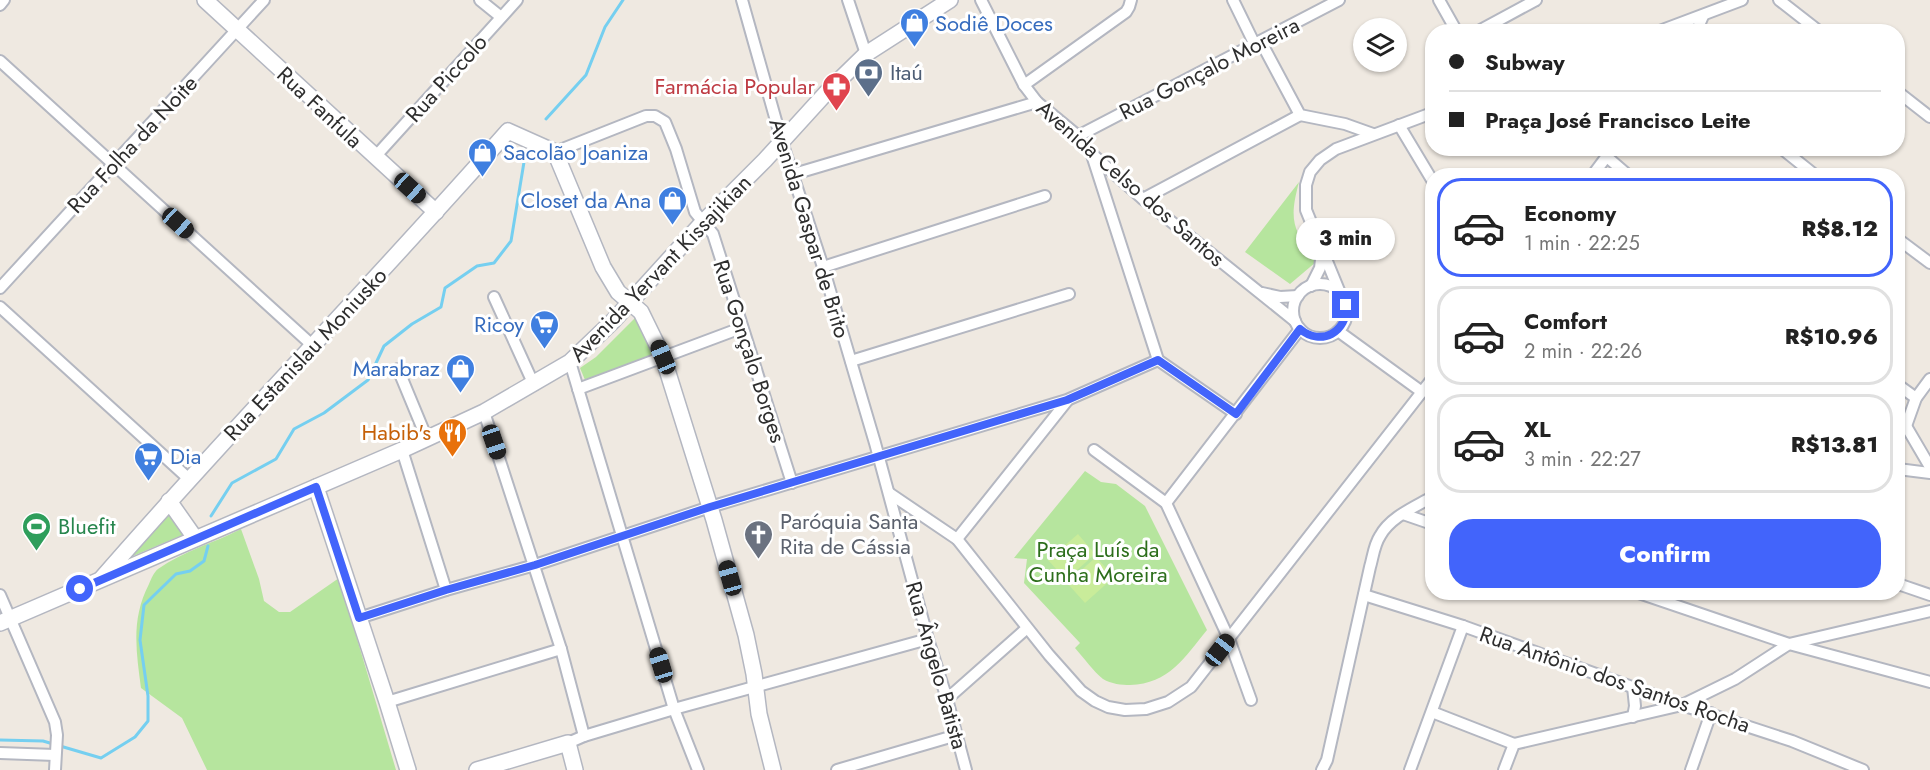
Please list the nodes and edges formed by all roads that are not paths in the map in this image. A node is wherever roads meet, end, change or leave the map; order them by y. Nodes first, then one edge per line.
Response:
1 (4, 0) edge
2 (205, 0) edge
3 (264, 0) edge
4 (480, 0) edge
5 (517, 0) edge
6 (742, 0) edge
7 (848, 0) edge
8 (950, 0) edge
9 (981, 0) edge
10 (1131, 0) edge
11 (1233, 0) edge
12 (1339, 0) edge
13 (1439, 0) edge
14 (1536, 0) edge
15 (1742, 0) edge
16 (1779, 0) edge
17 (0, 5) edge
18 (1702, 16) junction
19 (501, 17) junction
20 (1452, 24) edge
21 (1492, 24) edge
22 (1680, 24) edge
23 (1699, 24) edge
24 (1810, 24) edge
25 (237, 30) junction
26 (1258, 43) junction
27 (866, 54) junction
28 (2, 66) edge
29 (1024, 85) junction
30 (1905, 97) edge
31 (1037, 102) junction
32 (1300, 115) junction
33 (1425, 116) edge
34 (1930, 117) edge
35 (1399, 125) junction
36 (1373, 134) junction
37 (1078, 136) junction
38 (782, 142) junction
39 (555, 152) junction
40 (1092, 154) junction
41 (1608, 156) edge
42 (1612, 156) edge
43 (1791, 156) edge
44 (375, 158) junction
45 (114, 164) junction
46 (1425, 168) edge
47 (1598, 168) edge
48 (1622, 168) edge
49 (1805, 168) edge
50 (794, 174) junction
51 (1045, 196) dead end
52 (1143, 198) junction
53 (436, 212) junction
54 (703, 222) junction
55 (1905, 243) edge
56 (1322, 251) junction
57 (1930, 263) edge
58 (823, 267) junction
59 (1311, 286) junction
60 (0, 288) edge
61 (1258, 292) junction
62 (1340, 293) junction
63 (1069, 294) dead end
64 (1298, 296) junction
65 (494, 297) dead end
66 (630, 302) junction
67 (0, 307) edge
68 (1298, 325) junction
69 (741, 328) junction
70 (1338, 331) junction
71 (312, 345) junction
72 (663, 357) junction
73 (851, 360) junction
74 (1158, 360) junction
75 (570, 362) junction
76 (398, 369) dead end
77 (1930, 379) edge
78 (534, 385) junction
79 (1425, 388) edge
80 (578, 389) junction
81 (1905, 390) edge
82 (1422, 392) junction
83 (1916, 398) junction
84 (1067, 400) junction
85 (484, 412) junction
86 (1236, 414) junction
87 (1905, 418) edge
88 (1905, 429) edge
89 (427, 439) junction
90 (402, 450) junction
91 (1094, 450) dead end
92 (879, 456) junction
93 (1930, 467) edge
94 (1905, 470) edge
95 (1930, 472) edge
96 (189, 479) junction
97 (792, 483) junction
98 (316, 487) junction
99 (889, 493) junction
100 (169, 501) junction
101 (1425, 501) edge
102 (1166, 503) junction
103 (710, 507) junction
104 (1403, 514) junction
105 (1425, 522) edge
106 (621, 535) junction
107 (195, 538) junction
108 (957, 539) junction
109 (535, 565) junction
110 (102, 578) junction
111 (1905, 586) edge
112 (446, 590) junction
113 (0, 595) edge
114 (1364, 595) junction
115 (1930, 595) edge
116 (1660, 600) edge
117 (1930, 611) edge
118 (359, 618) junction
119 (5, 621) edge
120 (1463, 626) junction
121 (1026, 629) junction
122 (928, 639) junction
123 (1229, 639) junction
124 (1789, 644) junction
125 (561, 650) junction
126 (1927, 682) edge
127 (755, 687) junction
128 (1633, 687) junction
129 (947, 699) junction
130 (1251, 700) dead end
131 (387, 702) junction
132 (1682, 705) junction
133 (674, 709) junction
134 (1432, 712) junction
135 (1711, 713) junction
136 (1633, 717) junction
137 (957, 735) junction
138 (584, 736) junction
139 (568, 743) junction
140 (1514, 744) junction
141 (56, 752) junction
142 (0, 753) edge
143 (55, 770) edge
144 (408, 770) edge
145 (477, 770) edge
146 (575, 770) edge
147 (698, 770) edge
148 (773, 770) edge
149 (837, 770) edge
150 (966, 770) edge
151 (1322, 770) edge
152 (1410, 770) edge
153 (1504, 770) edge
154 (1691, 770) edge
155 (1863, 770) edge

1 - 17 street
2 - 25 street, Rua Fanfula
3 - 25 street, Rua Folha da Noite
4 - 19 street
5 - 19 street, Rua Piccolo
6 - 38 street, Avenida Gaspar de Brito
7 - 27 street
8 - 27 street, Avenida Yervant Kissajikian
9 - 29 street, Avenida Celso dos Santos
10 - 29 street
11 - 26 street
12 - 26 street, Rua Gonçalo Moreira
13 - 20 street
14 - 21 street
15 - 18 street
16 - 24 street
18 - 22 street
18 - 23 street
19 - 44 street, Rua Piccolo
25 - 44 street, Rua Fanfula
25 - 45 street, Rua Folha da Noite
26 - 32 street
26 - 37 street, Rua Gonçalo Moreira
27 - 38 street, Avenida Yervant Kissajikian
28 - 45 street
29 - 31 street, Avenida Celso dos Santos
30 - 34 street
31 - 37 street, Avenida Celso dos Santos
31 - 50 street
32 - 36 street
32 - 52 street
33 - 35 street
35 - 36 street
35 - 46 street
36 - 56 street
37 - 40 street, Avenida Celso dos Santos
38 - 50 street, Avenida Gaspar de Brito
38 - 54 street, Avenida Yervant Kissajikian
39 - 53 street, Rua Estanislau Moniusko
39 - 54 street, Rua Gonçalo Borges
39 - 66 street
40 - 52 street, Avenida Celso dos Santos
40 - 74 street
41 - 47 street
42 - 48 street
43 - 49 street
44 - 53 street, Rua Fanfula
45 - 60 street, Rua Folha da Noite
45 - 71 street
50 - 58 street, Avenida Gaspar de Brito
51 - 58 street
52 - 61 street, Avenida Celso dos Santos
53 - 71 street, Rua Estanislau Moniusko
54 - 66 street, Avenida Yervant Kissajikian
54 - 69 street, Rua Gonçalo Borges
55 - 57 street
56 - 59 street
56 - 62 street
58 - 73 street, Avenida Gaspar de Brito
59 - 62 street
59 - 64 street
61 - 64 street
61 - 68 street, Avenida Celso dos Santos
62 - 70 street
63 - 73 street
64 - 68 street
65 - 78 street
66 - 72 street
66 - 75 street, Avenida Yervant Kissajikian
67 - 96 street
68 - 70 street
68 - 86 street
69 - 72 street
69 - 97 street, Rua Gonçalo Borges
70 - 82 street
71 - 96 street, Rua Estanislau Moniusko
72 - 80 street
72 - 103 street
73 - 92 street, Avenida Gaspar de Brito
74 - 84 street
74 - 86 street
75 - 78 street, Avenida Yervant Kissajikian
75 - 80 street
76 - 89 street
77 - 83 street
78 - 85 street, Avenida Yervant Kissajikian
79 - 82 street
80 - 106 street
81 - 83 street
82 - 123 street
83 - 87 street
84 - 92 street
84 - 108 street
85 - 89 street, Avenida Yervant Kissajikian
85 - 109 street
86 - 102 street
88 - 93 street
89 - 90 street, Avenida Yervant Kissajikian
90 - 98 street, Avenida Yervant Kissajikian
90 - 112 street
91 - 102 street
92 - 97 street
92 - 99 street, Rua Ângelo Batista
94 - 95 street
96 - 100 street, Rua Estanislau Moniusko
97 - 103 street
98 - 107 street, Avenida Yervant Kissajikian
98 - 118 street
99 - 108 street
99 - 122 street, Rua Ângelo Batista
100 - 107 street
100 - 110 street, Rua Estanislau Moniusko
101 - 104 street
102 - 123 street
103 - 106 street
103 - 127 street
104 - 105 street
104 - 114 street
106 - 109 street
106 - 133 street
107 - 110 street, Avenida Yervant Kissajikian
108 - 121 street
109 - 112 street
109 - 125 street
110 - 119 street, Avenida Yervant Kissajikian
111 - 115 street
112 - 118 street
113 - 119 street
114 - 120 street, Rua Antônio dos Santos Rocha
114 - 151 street
116 - 124 street
117 - 124 street
118 - 131 street
119 - 141 street
120 - 128 street, Rua Antônio dos Santos Rocha
120 - 134 street
121 - 123 street
121 - 129 street
122 - 127 street
122 - 129 street, Rua Ângelo Batista
123 - 130 street
124 - 126 street
124 - 132 street
125 - 131 street
125 - 138 street
127 - 133 street
127 - 148 street
128 - 132 street, Rua Antônio dos Santos Rocha
128 - 136 street
129 - 137 street, Rua Ângelo Batista
131 - 144 street
132 - 135 street, Rua Antônio dos Santos Rocha
132 - 136 street
133 - 138 street
133 - 147 street
134 - 140 street
134 - 152 street
135 - 154 street
135 - 155 street, Rua Antônio dos Santos Rocha
136 - 140 street
137 - 149 street
137 - 150 street, Rua Ângelo Batista
138 - 139 street
139 - 145 street
139 - 146 street
140 - 153 street
141 - 142 street
141 - 143 street

